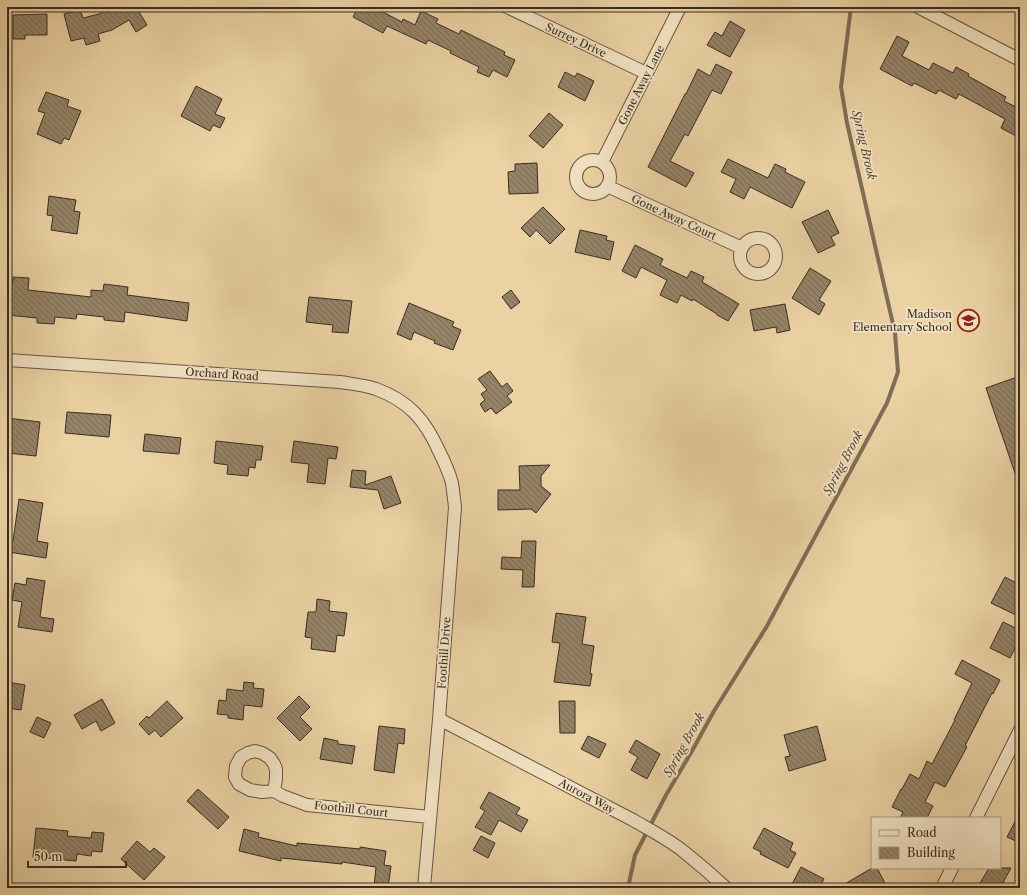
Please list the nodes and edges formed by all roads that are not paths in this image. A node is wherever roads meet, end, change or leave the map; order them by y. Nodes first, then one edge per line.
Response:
1 (507, 7) edge
2 (680, 7) edge
3 (918, 7) edge
4 (1020, 60) edge
5 (646, 73) junction
6 (602, 162) junction
7 (607, 186) junction
8 (742, 248) dead end
9 (7, 360) edge
10 (425, 424) joint
11 (439, 719) junction
12 (1020, 730) edge
13 (274, 791) dead end
14 (430, 817) junction
15 (976, 817) edge
16 (952, 869) edge
17 (424, 888) edge
18 (726, 888) edge
19 (942, 888) edge

1 - 5 street, Surrey Drive
2 - 5 street, Gone Away Lane
3 - 4 street
5 - 6 street, Gone Away Lane
6 - 7 street
6 - 7 street
7 - 8 street, Gone Away Court
9 - 10 street, Orchard Road
10 - 11 street, Foothill Drive
11 - 14 street, Foothill Drive
11 - 18 street, Aurora Way
12 - 15 street
13 - 14 street, Foothill Court
14 - 17 street, Foothill Drive
16 - 19 street

